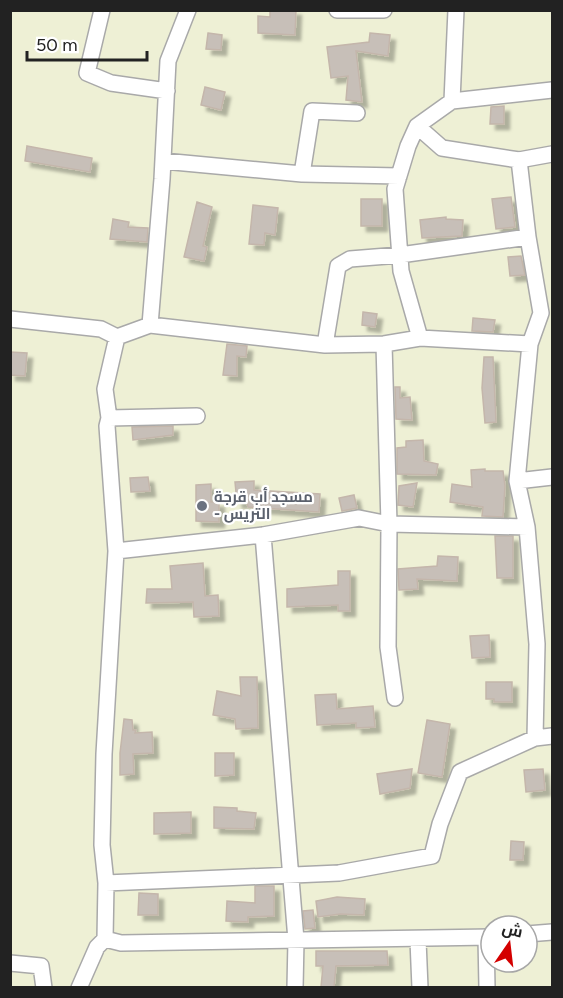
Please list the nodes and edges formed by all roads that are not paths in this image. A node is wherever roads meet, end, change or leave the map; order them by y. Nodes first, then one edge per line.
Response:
1 (102, 10) edge
2 (188, 10) edge
3 (337, 10) edge
4 (384, 10) edge
5 (456, 10) edge
6 (552, 90) edge
7 (167, 91) junction
8 (452, 101) junction
9 (357, 113) dead end
10 (417, 126) junction
11 (552, 154) edge
12 (519, 160) junction
13 (163, 161) junction
14 (302, 174) junction
15 (399, 176) junction
16 (528, 237) junction
17 (400, 255) junction
18 (547, 313) edge
19 (10, 319) edge
20 (150, 325) junction
21 (117, 337) junction
22 (420, 338) junction
23 (384, 344) junction
24 (530, 344) junction
25 (325, 345) junction
26 (197, 416) dead end
27 (109, 418) junction
28 (552, 477) edge
29 (517, 481) junction
30 (389, 524) junction
31 (527, 527) junction
32 (262, 535) junction
33 (116, 551) junction
34 (395, 698) dead end
35 (552, 736) edge
36 (535, 738) junction
37 (290, 875) junction
38 (106, 883) junction
39 (479, 937) edge
40 (105, 939) junction
41 (296, 940) junction
42 (418, 940) junction
43 (10, 963) edge
44 (47, 986) edge
45 (80, 987) edge
46 (296, 987) edge
47 (420, 987) edge

1 - 7 street
2 - 7 street
3 - 4 street
5 - 8 street
6 - 8 street
7 - 13 street
8 - 10 street
9 - 14 street
10 - 12 street
10 - 15 street
11 - 12 street
12 - 16 street
13 - 14 street
13 - 20 street
14 - 15 street
15 - 17 street
16 - 17 street
16 - 18 street
17 - 22 street
17 - 25 street
18 - 24 street
19 - 21 street
20 - 21 street
20 - 25 street
21 - 27 street
22 - 23 street
22 - 24 street
23 - 25 street
23 - 30 street
24 - 29 street
26 - 27 street
27 - 33 street
28 - 29 street
29 - 31 street
30 - 31 street
30 - 32 street
30 - 34 street
31 - 36 street
32 - 33 street
32 - 37 street
33 - 38 street
35 - 36 street
36 - 37 street
37 - 38 street
37 - 41 street
38 - 40 street
39 - 42 street
40 - 41 street
40 - 45 street
41 - 42 street
41 - 46 street
42 - 47 street
43 - 44 street

